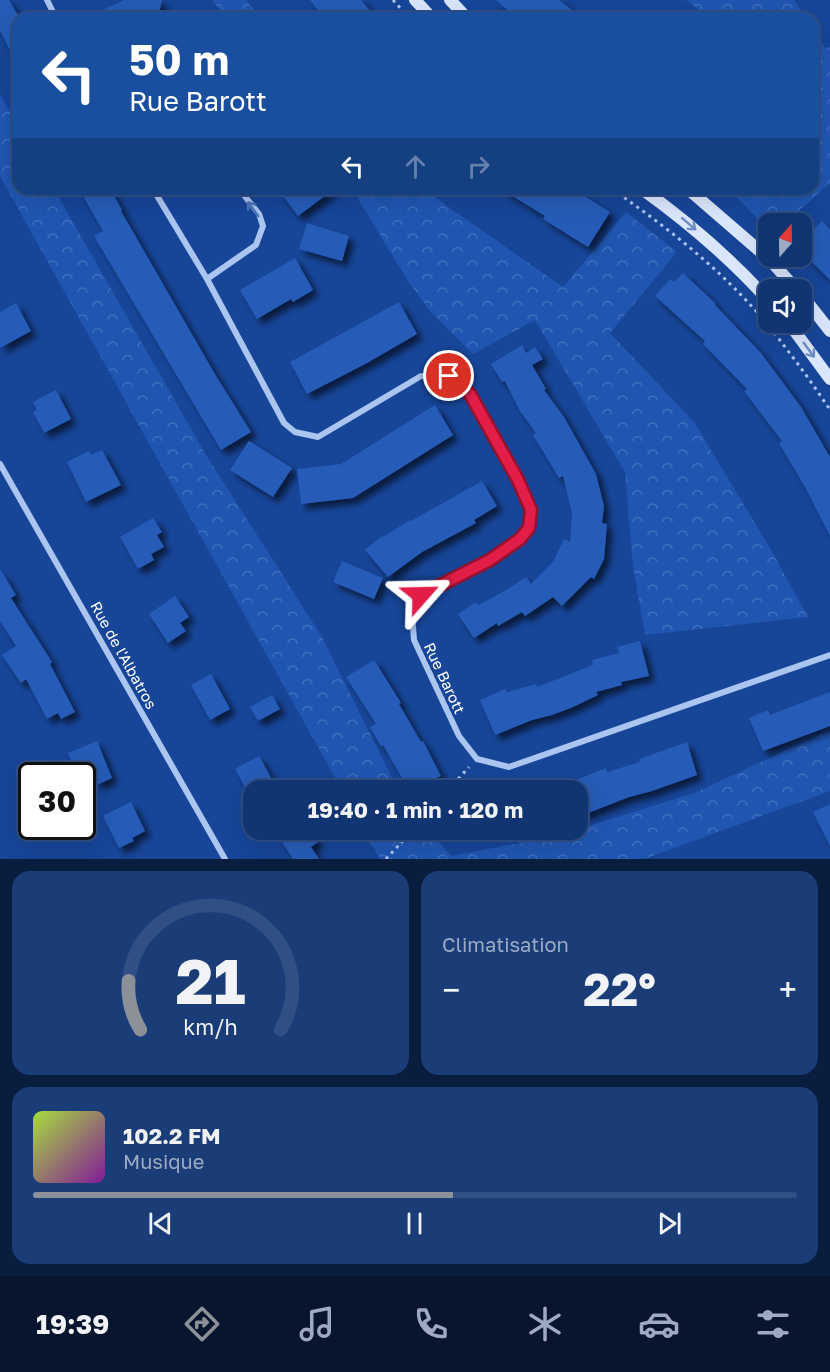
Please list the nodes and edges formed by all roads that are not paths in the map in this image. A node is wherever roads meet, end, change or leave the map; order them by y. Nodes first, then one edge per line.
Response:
1 (415, 0) edge
2 (450, 0) edge
3 (426, 12) edge
4 (461, 12) edge
5 (157, 195) edge
6 (244, 195) edge
7 (650, 195) edge
8 (694, 195) edge
9 (207, 279) junction
10 (787, 279) edge
11 (758, 289) edge
12 (812, 308) edge
13 (830, 331) edge
14 (796, 333) edge
15 (830, 379) edge
16 (0, 464) edge
17 (830, 655) edge
18 (225, 859) edge

1 - 3 street
2 - 4 street
5 - 9 street, Rue Barott
9 -> 6 street
7 -> 11 street
8 - 10 street
9 - 17 street, Rue Barott
12 - 13 street
14 -> 15 street
16 - 18 street, Rue de l'Albatros

